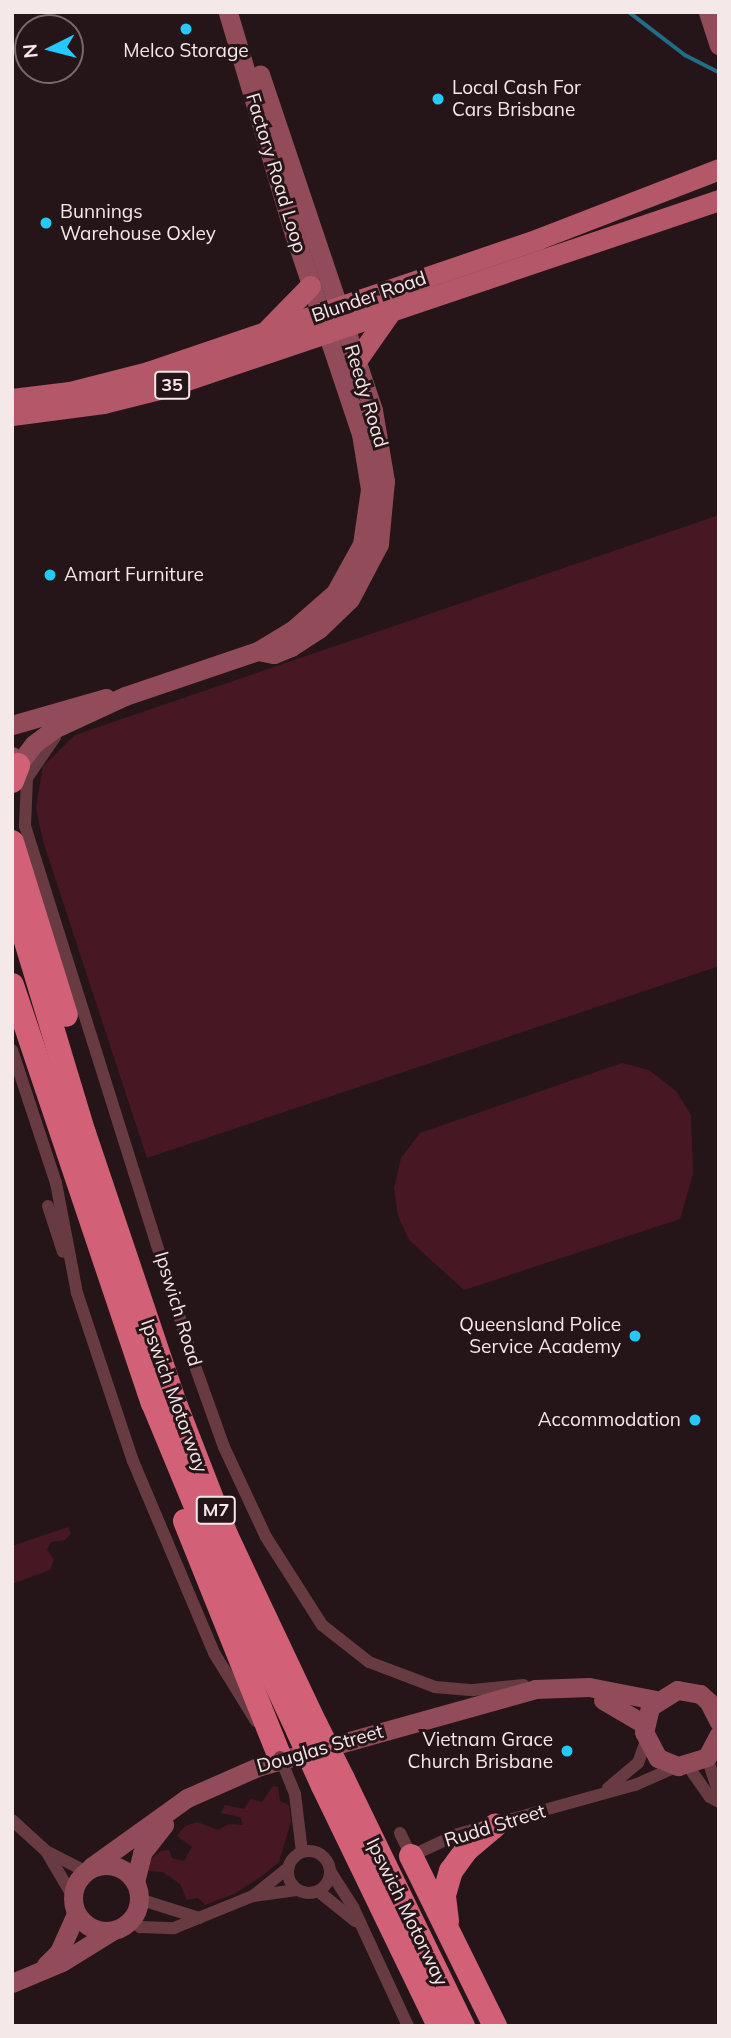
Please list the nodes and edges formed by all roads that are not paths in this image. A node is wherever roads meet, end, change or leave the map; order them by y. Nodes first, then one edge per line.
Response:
1 (228, 12) edge
2 (240, 12) edge
3 (708, 12) edge
4 (719, 45) edge
5 (719, 169) edge
6 (719, 200) edge
7 (310, 286) junction
8 (393, 309) junction
9 (333, 320) junction
10 (265, 333) junction
11 (356, 361) junction
12 (12, 399) edge
13 (12, 415) edge
14 (258, 650) junction
15 (125, 696) junction
16 (12, 725) edge
17 (17, 770) edge
18 (12, 842) edge
19 (12, 895) edge
20 (12, 985) edge
21 (12, 1050) edge
22 (48, 1206) dead end
23 (135, 1286) junction
24 (80, 1304) junction
25 (171, 1449) junction
26 (534, 1689) junction
27 (655, 1700) junction
28 (718, 1715) edge
29 (645, 1732) junction
30 (314, 1734) junction
31 (273, 1745) junction
32 (715, 1746) edge
33 (683, 1766) junction
34 (333, 1782) junction
35 (605, 1790) junction
36 (718, 1797) edge
37 (12, 1820) edge
38 (495, 1826) junction
39 (400, 1833) dead end
40 (46, 1851) junction
41 (302, 1852) junction
42 (411, 1856) junction
43 (288, 1868) junction
44 (88, 1869) junction
45 (330, 1871) junction
46 (137, 1890) junction
47 (297, 1890) junction
48 (318, 1891) junction
49 (253, 1896) junction
50 (74, 1904) junction
51 (202, 1919) junction
52 (130, 1921) junction
53 (357, 1924) junction
54 (112, 1931) junction
55 (450, 1932) junction
56 (37, 1972) junction
57 (12, 1983) edge
58 (408, 2026) edge
59 (439, 2026) edge
60 (463, 2026) edge
61 (495, 2026) edge

1 - 7 main road, Factory Road Loop
2 - 9 main road, Factory Road Loop
3 - 4 main road
5 - 9 main road, Blunder Road / 35
6 - 8 main road, Blunder Road / 35
7 - 9 main road, Factory Road Loop
7 - 10 main road
8 - 9 main road, Blunder Road / 35
8 - 11 main road
9 - 10 main road, Blunder Road / 35
9 - 11 main road, Reedy Road
9 - 13 main road, Blunder Road / 35
9 - 14 main road, Reedy Road
10 - 12 main road, Blunder Road / 35
11 - 14 main road, Reedy Road
14 - 15 main road, Reedy Road
15 - 16 main road
15 - 17 main road, Reedy Road
17 - 26 street, Ipswich Road
18 - 23 highway
19 - 23 highway, Ipswich Motorway / M7
20 - 25 highway, Ipswich Motorway / M7
21 - 24 street
22 - 24 street
23 - 30 highway, Ipswich Motorway / M7
24 - 31 street
25 - 30 highway, Ipswich Motorway / M7
25 - 31 highway
26 - 27 main road, Douglas Street
26 - 30 main road, Douglas Street
27 - 28 main road
27 - 29 main road
29 - 33 main road, Douglas Street
29 - 35 street, Rudd Street
29 - 46 main road, Douglas Street
30 - 34 highway, Ipswich Motorway / M7, bridge
30 - 34 highway, Ipswich Motorway / M7, bridge
30 - 44 main road, Douglas Street
31 - 41 street, bridge
32 - 33 main road
32 - 36 street
33 - 35 street, Rudd Street
33 - 36 street
34 - 59 highway, Ipswich Motorway / M7
34 - 60 highway, Ipswich Motorway / M7
35 - 38 street, Rudd Street
37 - 40 street
38 - 42 street, Rudd Street
38 - 55 highway
39 - 42 street
40 - 44 street
40 - 50 street
41 - 43 street
41 - 45 street
42 - 55 highway
43 - 47 street
43 - 49 street
44 - 46 main road
44 - 50 main road
45 - 48 street
45 - 53 street
46 - 51 street
46 - 52 main road
47 - 48 street
47 - 49 street
48 - 53 street
49 - 51 street
50 - 54 main road
50 - 56 main road
51 - 52 street
52 - 54 main road
53 - 58 street
54 - 56 main road
55 - 61 highway
56 - 57 main road

